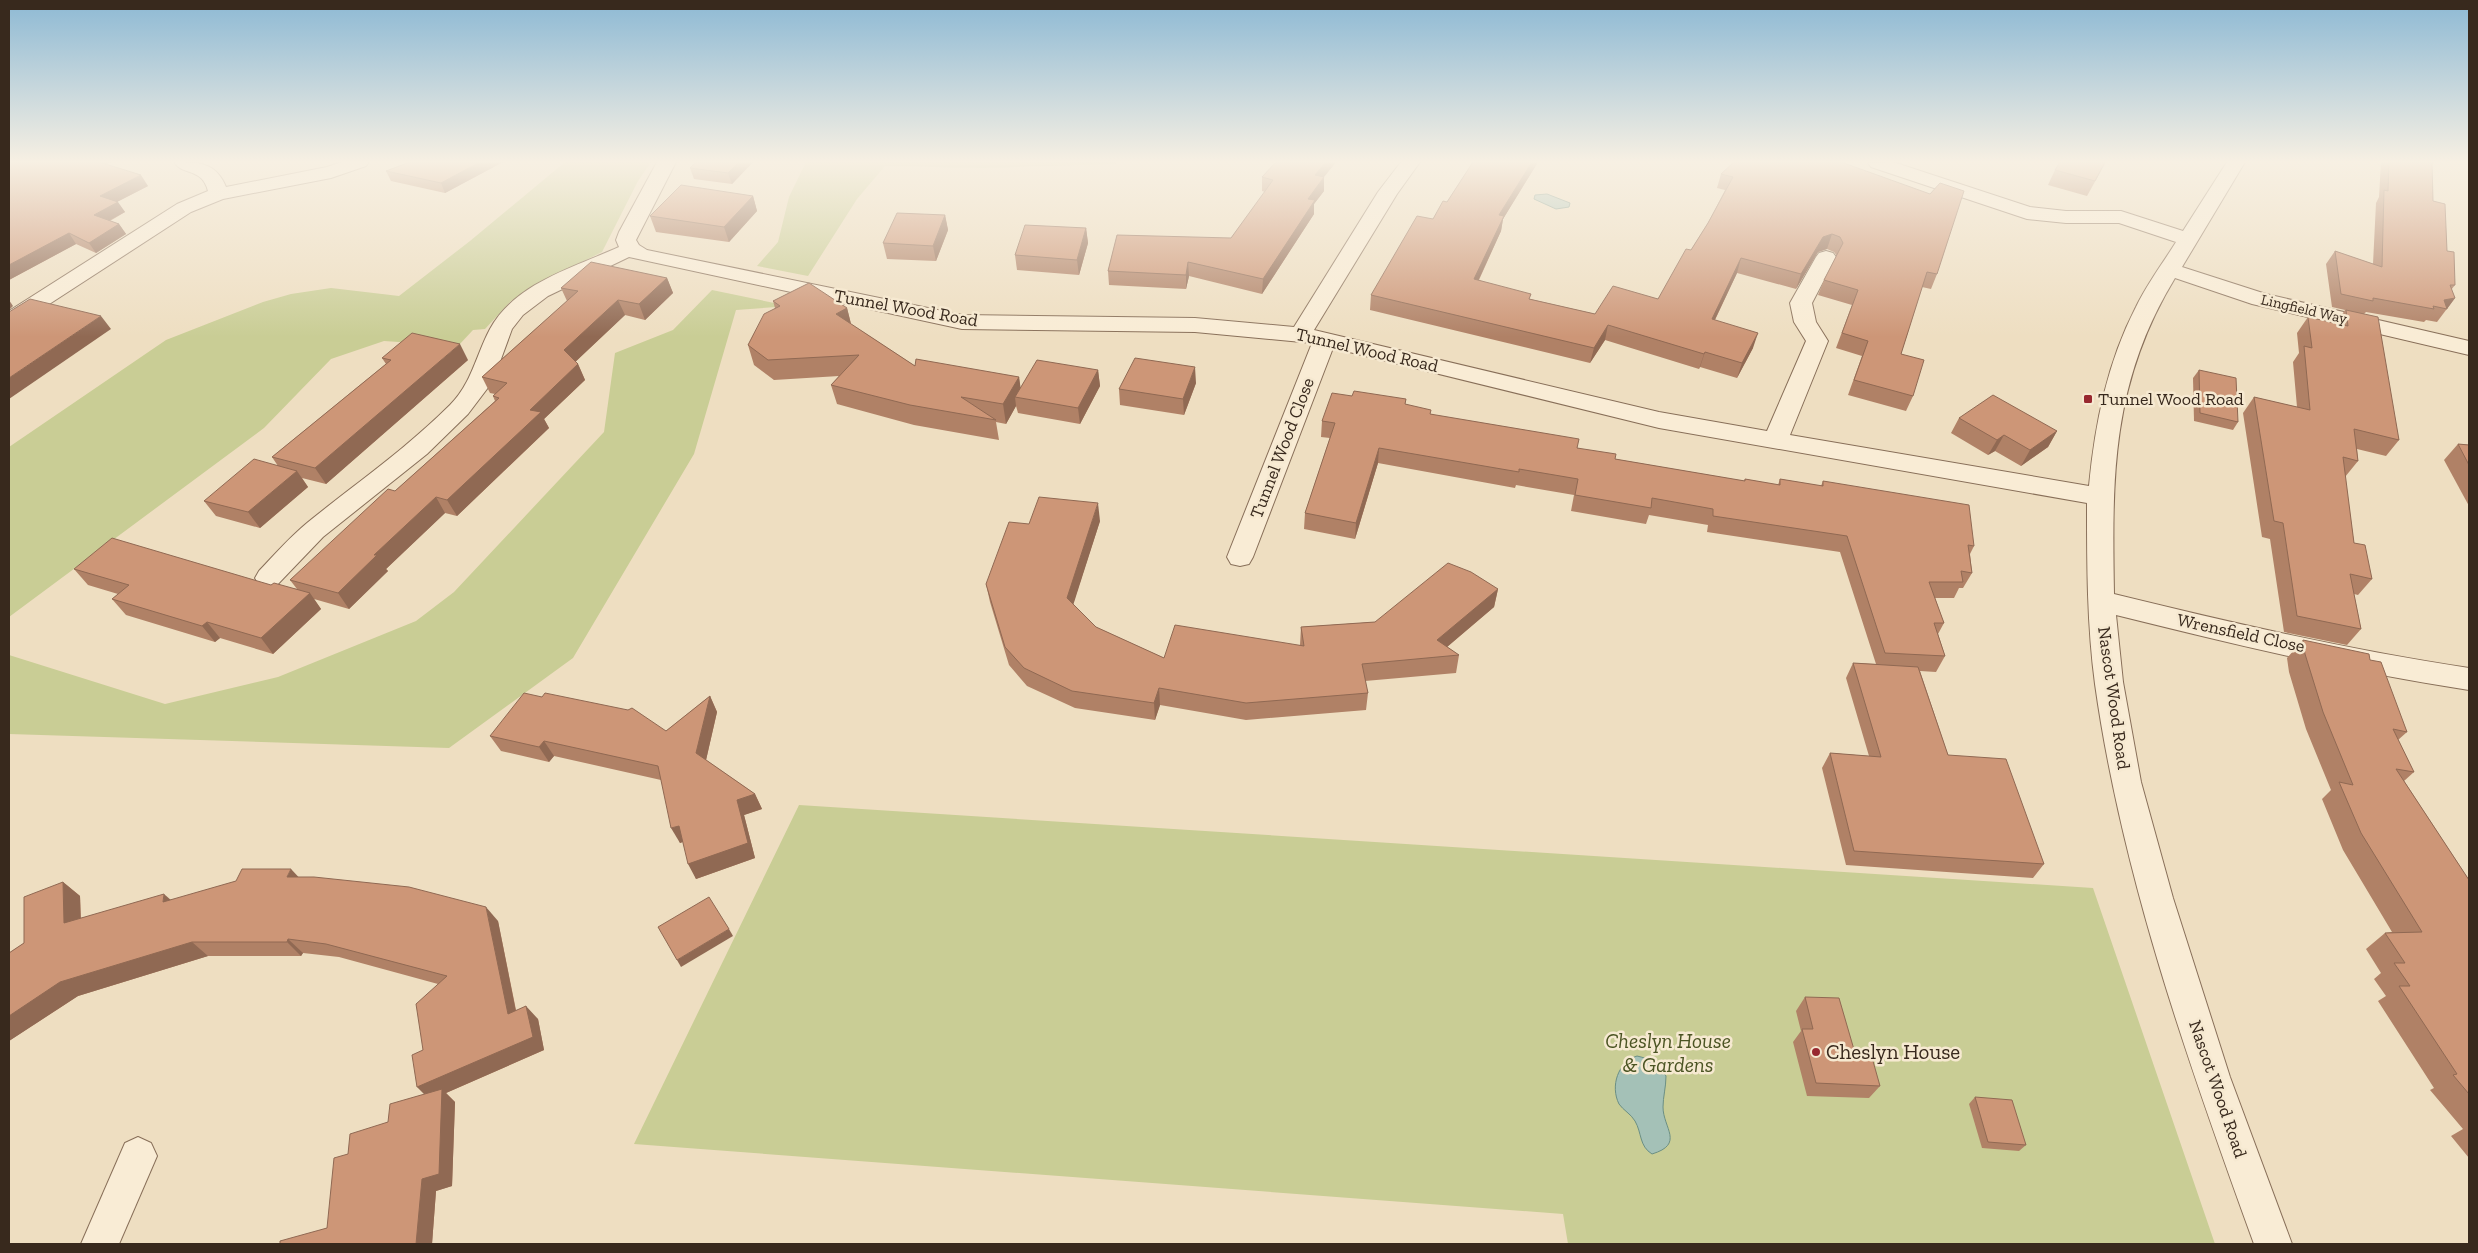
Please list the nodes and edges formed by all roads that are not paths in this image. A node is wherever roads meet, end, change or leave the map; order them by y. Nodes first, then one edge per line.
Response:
1 (165, 220) edge
2 (635, 220) edge
3 (1371, 220) edge
4 (2132, 220) edge
5 (2200, 220) edge
6 (2188, 239) junction
7 (630, 248) junction
8 (1826, 257) dead end
9 (2171, 270) junction
10 (9, 320) edge
11 (1301, 334) junction
12 (1325, 339) junction
13 (2469, 348) edge
14 (1775, 441) junction
15 (2100, 497) junction
16 (1240, 557) dead end
17 (268, 578) dead end
18 (2102, 601) junction
19 (2469, 679) edge
20 (138, 1156) dead end
21 (100, 1244) edge
22 (2273, 1244) edge

1 - 10 street
2 - 7 street
3 - 11 street
4 - 6 street
5 - 6 street, Nascot Wood Road
6 - 9 street, Nascot Wood Road
7 - 11 street, Tunnel Wood Road
7 - 17 street
8 - 14 street
9 - 13 street, Lingfield Way
9 - 15 street, Nascot Wood Road
11 - 12 street, Tunnel Wood Road
12 - 14 street, Tunnel Wood Road
12 - 16 street, Tunnel Wood Close
14 - 15 street, Tunnel Wood Road
15 - 18 street, Nascot Wood Road
18 - 19 street, Wrensfield Close
18 - 22 street, Nascot Wood Road
20 - 21 street

